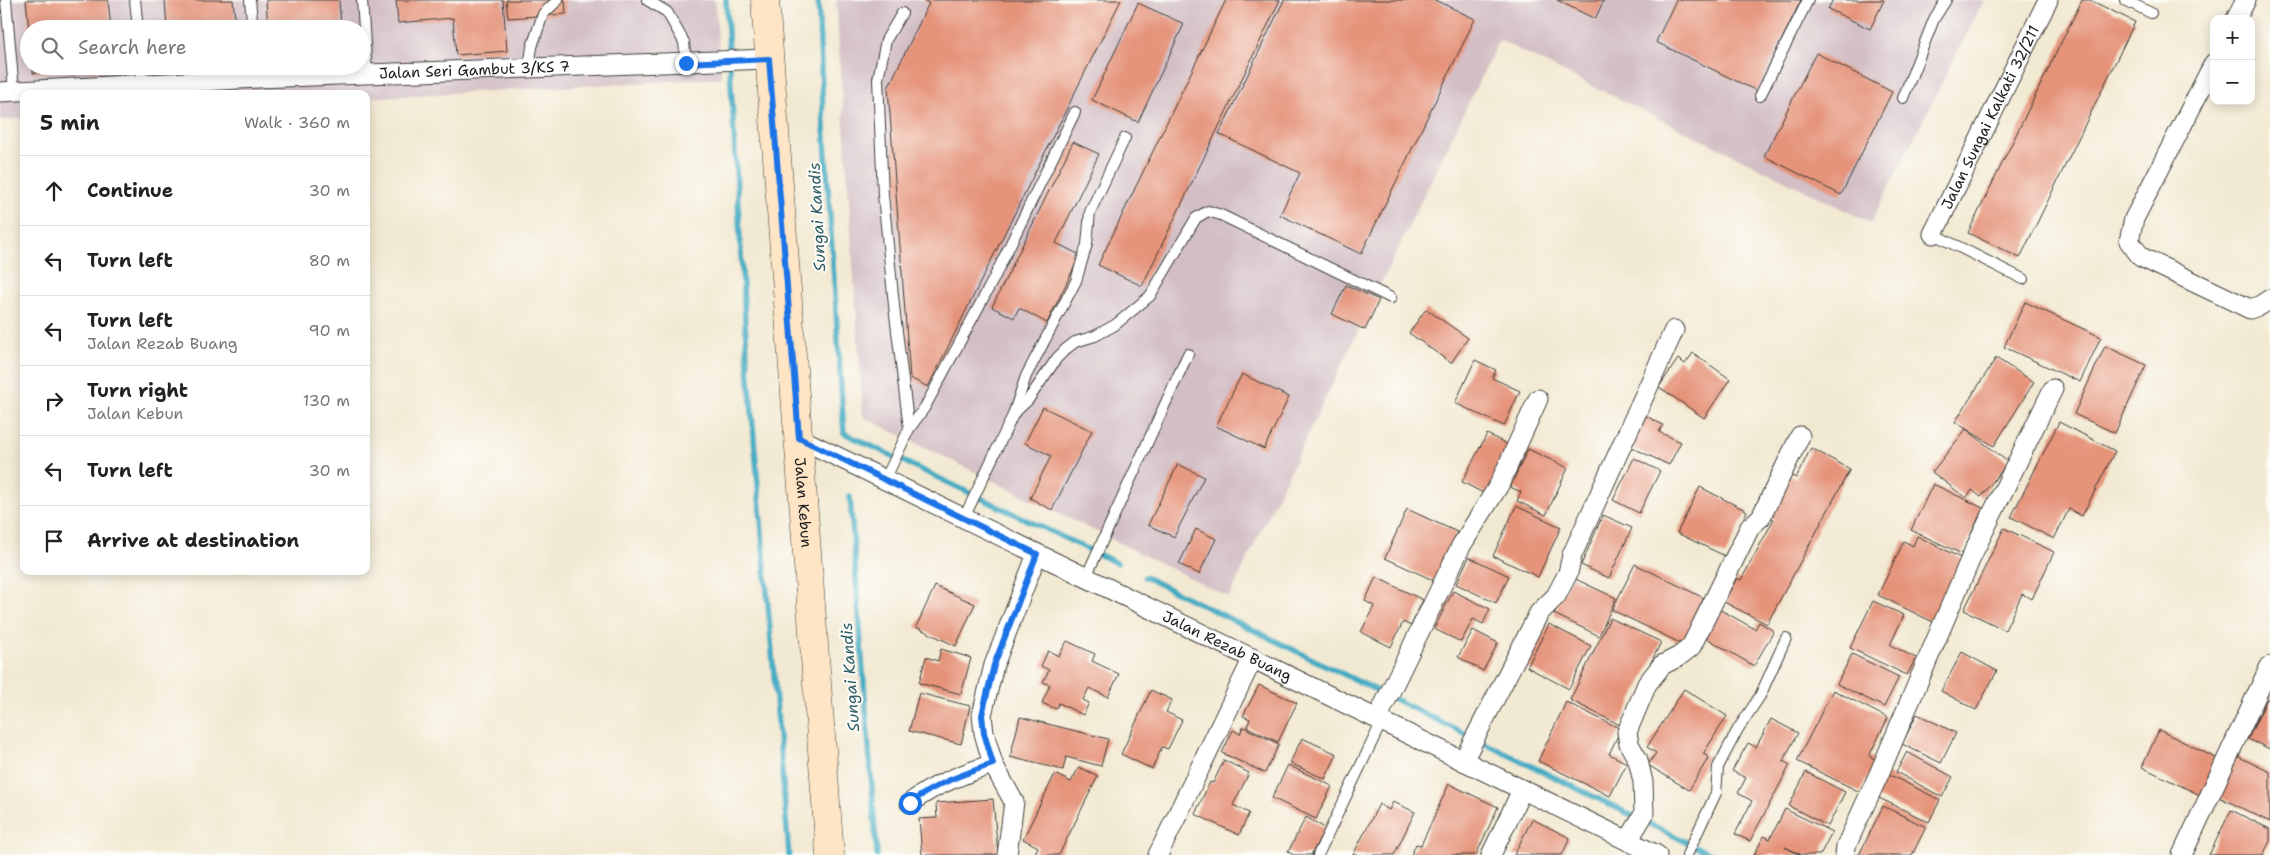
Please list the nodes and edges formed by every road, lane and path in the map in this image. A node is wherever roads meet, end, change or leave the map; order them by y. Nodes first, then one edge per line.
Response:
1 (6, 0) edge
2 (135, 0) edge
3 (250, 0) edge
4 (362, 0) edge
5 (558, 0) edge
6 (647, 0) edge
7 (765, 0) edge
8 (1808, 0) edge
9 (1946, 0) edge
10 (2048, 0) edge
11 (2125, 0) edge
12 (2246, 0) edge
13 (902, 13) dead end
14 (2151, 13) dead end
15 (2238, 15) edge
16 (137, 20) edge
17 (252, 20) edge
18 (363, 20) edge
19 (769, 59) junction
20 (686, 63) junction
21 (530, 68) junction
22 (2210, 71) edge
23 (370, 74) edge
24 (141, 75) edge
25 (20, 90) edge
26 (23, 90) edge
27 (7, 92) edge
28 (1760, 96) dead end
29 (1903, 98) dead end
30 (1076, 112) dead end
31 (1125, 138) dead end
32 (1933, 234) joint
33 (2024, 279) dead end
34 (1391, 298) dead end
35 (2270, 299) edge
36 (1674, 330) dead end
37 (1188, 354) dead end
38 (2053, 389) dead end
39 (1538, 399) dead end
40 (1014, 413) junction
41 (909, 429) junction
42 (1800, 436) dead end
43 (799, 438) junction
44 (888, 472) junction
45 (968, 510) junction
46 (1037, 554) junction
47 (1086, 578) junction
48 (1786, 638) dead end
49 (1253, 658) junction
50 (2270, 666) edge
51 (1380, 717) junction
52 (1466, 755) junction
53 (993, 764) junction
54 (1522, 790) junction
55 (910, 803) dead end
56 (1631, 837) junction
57 (830, 855) edge
58 (1007, 855) edge
59 (1158, 855) edge
60 (1318, 855) edge
61 (1491, 855) edge
62 (1654, 855) edge
63 (1687, 855) edge
64 (1845, 855) edge
65 (2182, 855) edge

1 - 27 lane
2 - 16 lane
3 - 17 lane
4 - 18 lane
5 - 21 lane
6 - 20 lane
7 - 19 main road, Jalan Kebun
8 - 28 lane
9 - 29 lane
10 - 32 street, Jalan Sungai Kalkati 32/211
11 - 14 lane
12 - 15 street
13 - 41 lane
19 - 20 street, Jalan Seri Gambut 3/KS 7
19 - 43 main road, Jalan Kebun
20 - 21 street, Jalan Seri Gambut 3/KS 7
21 - 23 street, Jalan Seri Gambut 3/KS 7
22 - 35 street
24 - 26 street, Jalan Seri Gambut 3/KS 7
25 - 27 street, Jalan Seri Gambut 3/KS 7
30 - 41 lane
31 - 40 lane
32 - 33 lane
34 - 40 lane
36 - 52 street
37 - 47 lane
38 - 64 street
39 - 51 street
40 - 45 lane
41 - 44 lane
42 - 56 street
43 - 44 street, Jalan Rezab Buang
43 - 57 main road, Jalan Kebun
44 - 45 street, Jalan Rezab Buang
45 - 46 street, Jalan Rezab Buang
46 - 47 street, Jalan Rezab Buang
46 - 53 street
47 - 49 street, Jalan Rezab Buang
48 - 63 lane
49 - 51 street, Jalan Rezab Buang
49 - 59 street
50 - 65 street
51 - 52 street, Jalan Rezab Buang
51 - 60 lane
52 - 54 street, Jalan Rezab Buang
53 - 55 street
53 - 58 street
54 - 56 street, Jalan Rezab Buang
54 - 61 street
56 - 62 street, Jalan Rezab Buang

